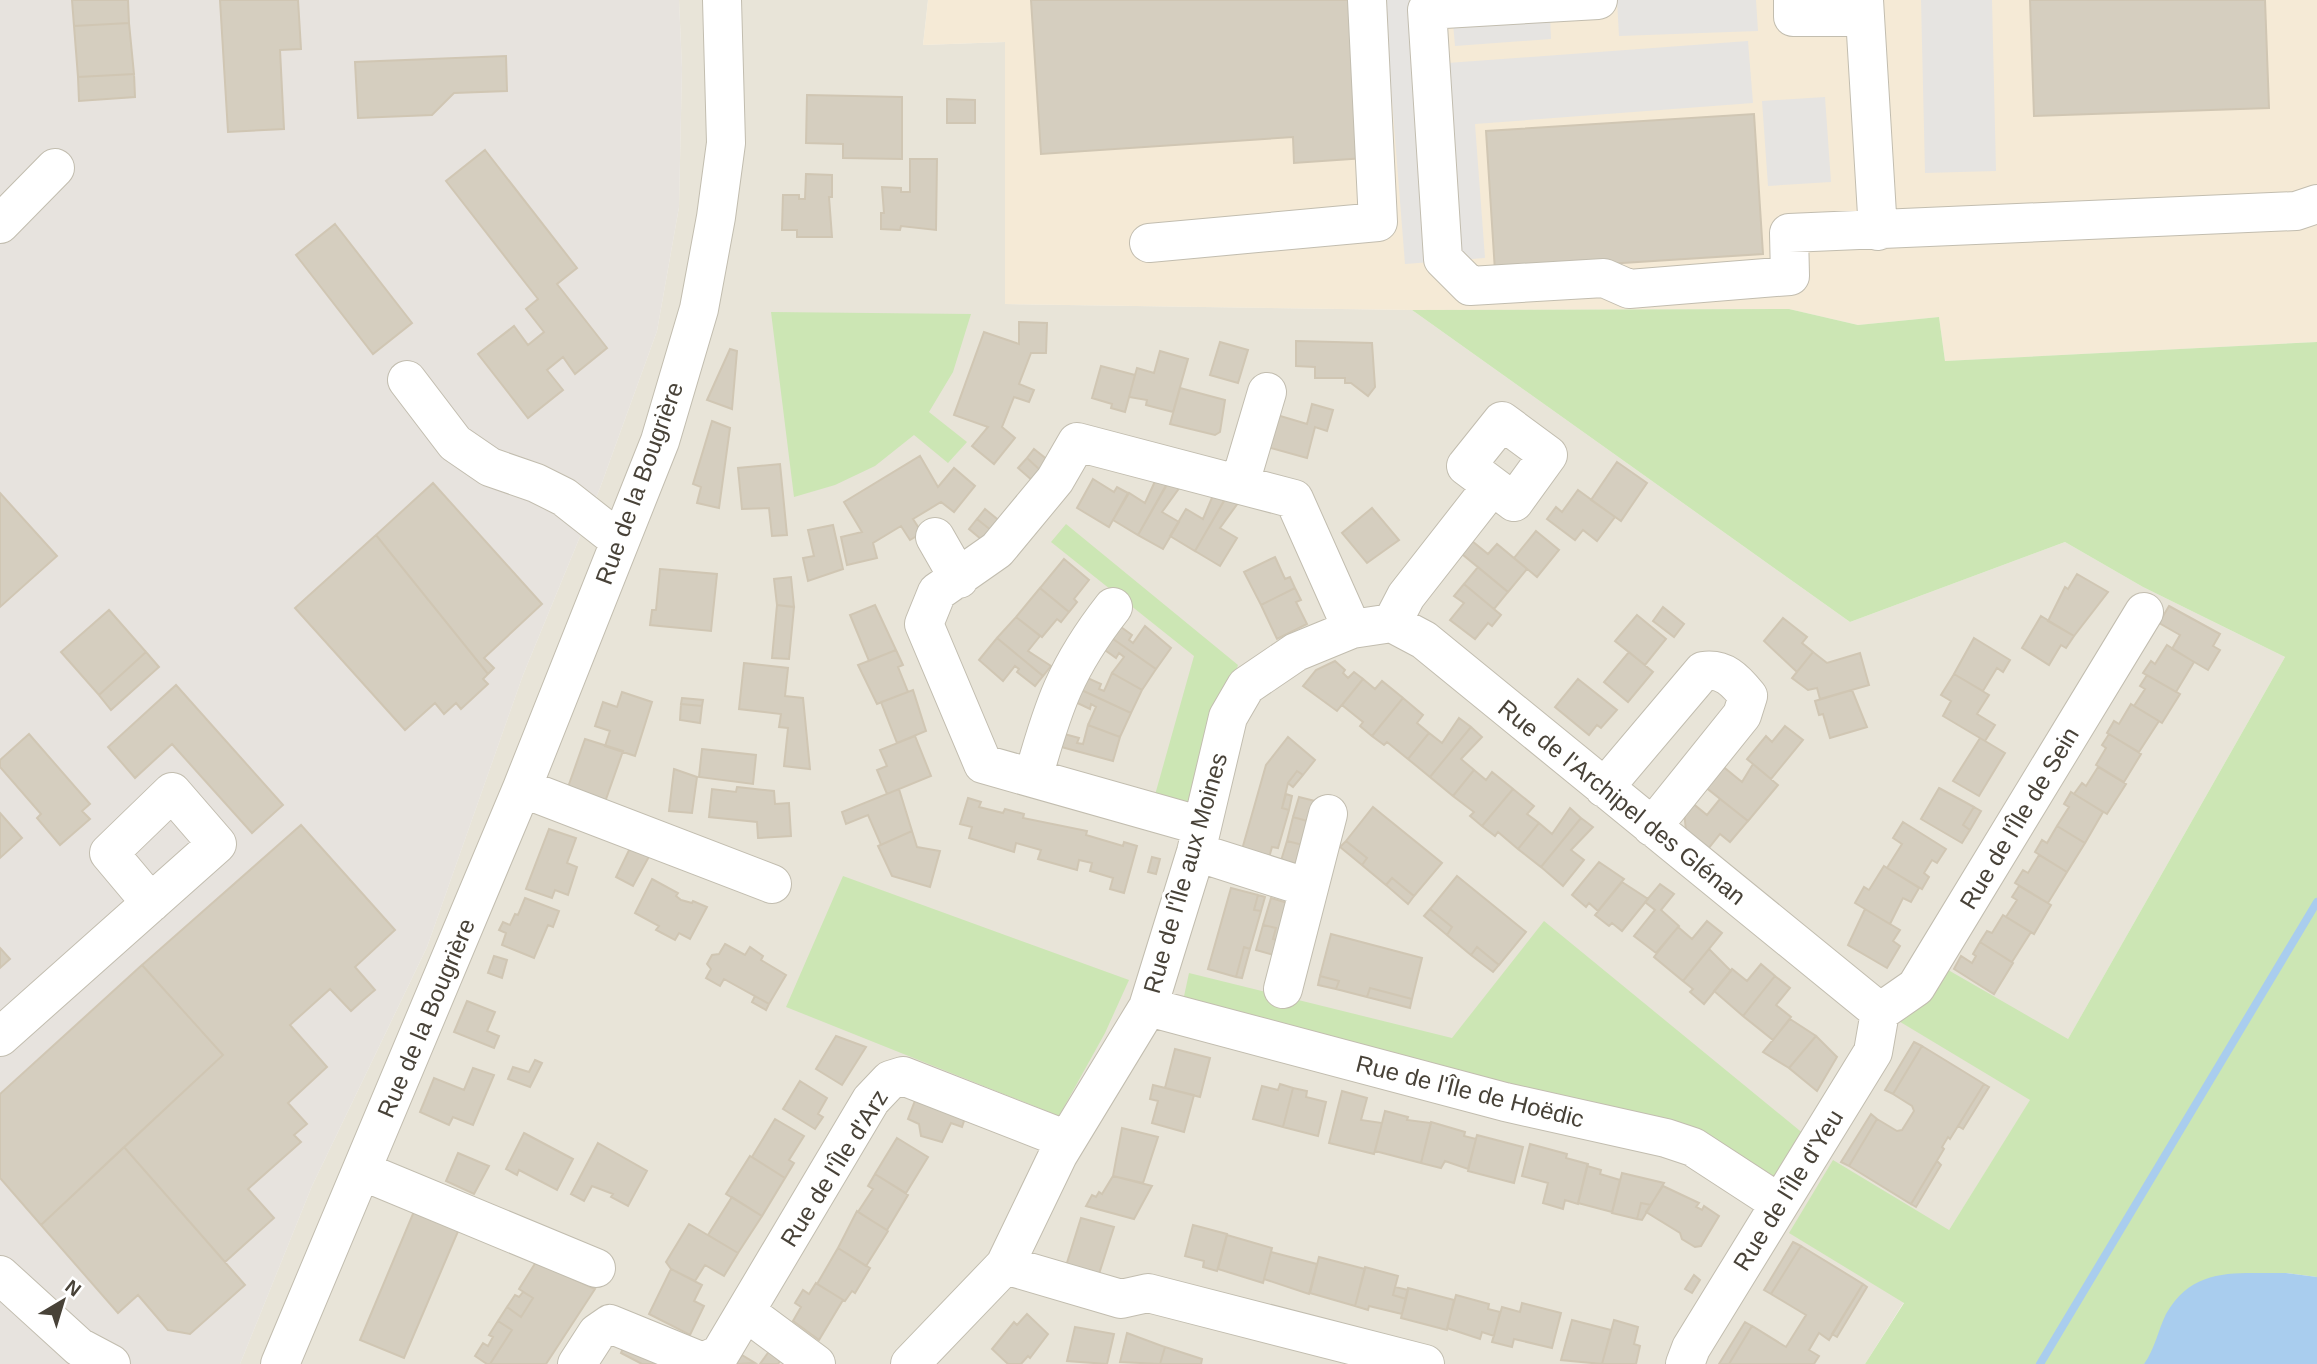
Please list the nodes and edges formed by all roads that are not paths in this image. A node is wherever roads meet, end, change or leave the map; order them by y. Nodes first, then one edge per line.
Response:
1 (722, 0) edge
2 (1367, 0) edge
3 (1598, 0) edge
4 (1793, 0) edge
5 (1864, 9) edge
6 (55, 168) dead end
7 (2317, 204) edge
8 (0, 224) edge
9 (1878, 231) junction
10 (1149, 243) dead end
11 (407, 380) dead end
12 (1267, 392) dead end
13 (1240, 483) junction
14 (1492, 486) dead end
15 (935, 537) dead end
16 (620, 541) junction
17 (959, 579) junction
18 (1113, 607) dead end
19 (2144, 612) dead end
20 (1392, 623) junction
21 (1352, 629) junction
22 (1033, 778) junction
23 (522, 788) junction
24 (1604, 788) junction
25 (1328, 814) dead end
26 (1653, 827) junction
27 (1199, 839) junction
28 (772, 884) dead end
29 (1309, 888) junction
30 (151, 903) dead end
31 (1283, 989) dead end
32 (1148, 1007) junction
33 (1880, 1012) junction
34 (0, 1037) edge
35 (1067, 1140) junction
36 (362, 1171) junction
37 (1779, 1203) junction
38 (1005, 1265) junction
39 (596, 1268) dead end
40 (0, 1275) edge
41 (746, 1312) junction
42 (111, 1364) edge
43 (280, 1364) edge
44 (577, 1364) edge
45 (816, 1364) edge
46 (910, 1364) edge
47 (1425, 1364) edge
48 (1685, 1364) edge

1 - 16 street, Rue de la Bougrière
2 - 10 street
3 - 9 street
4 - 5 street
5 - 9 street
6 - 8 street
7 - 9 street
11 - 16 street
12 - 13 street
13 - 17 street
13 - 21 street
14 - 20 street
15 - 17 street
16 - 23 street, Rue de la Bougrière
17 - 22 street
18 - 22 street
19 - 33 street, Rue de l'Île de Sein
20 - 21 street
20 - 24 street, Rue de l'Archipel des Glénan
21 - 27 street, Rue de l'Île aux Moines
22 - 27 street
23 - 28 street
23 - 36 street, Rue de la Bougrière
24 - 26 street, Rue de l'Archipel des Glénan
24 - 26 street
25 - 29 street
26 - 33 street, Rue de l'Archipel des Glénan
27 - 29 street
27 - 32 street, Rue de l'Île aux Moines
29 - 31 street
30 - 34 street
32 - 35 street, Rue de l'Île aux Moines
32 - 37 street, Rue de l'Île de Hoëdic
33 - 37 street, Rue de l'Île d'Yeu
35 - 38 street, Rue de l'Île aux Moines
35 - 41 street, Rue de l'Île d'Arz
36 - 39 street
36 - 43 street, Rue de la Bougrière
37 - 48 street, Rue de l'Île d'Yeu
38 - 46 street, Rue de l'Île aux Moines
38 - 47 street
40 - 42 street
41 - 44 street, Rue de l'Île d'Arz
41 - 45 street

